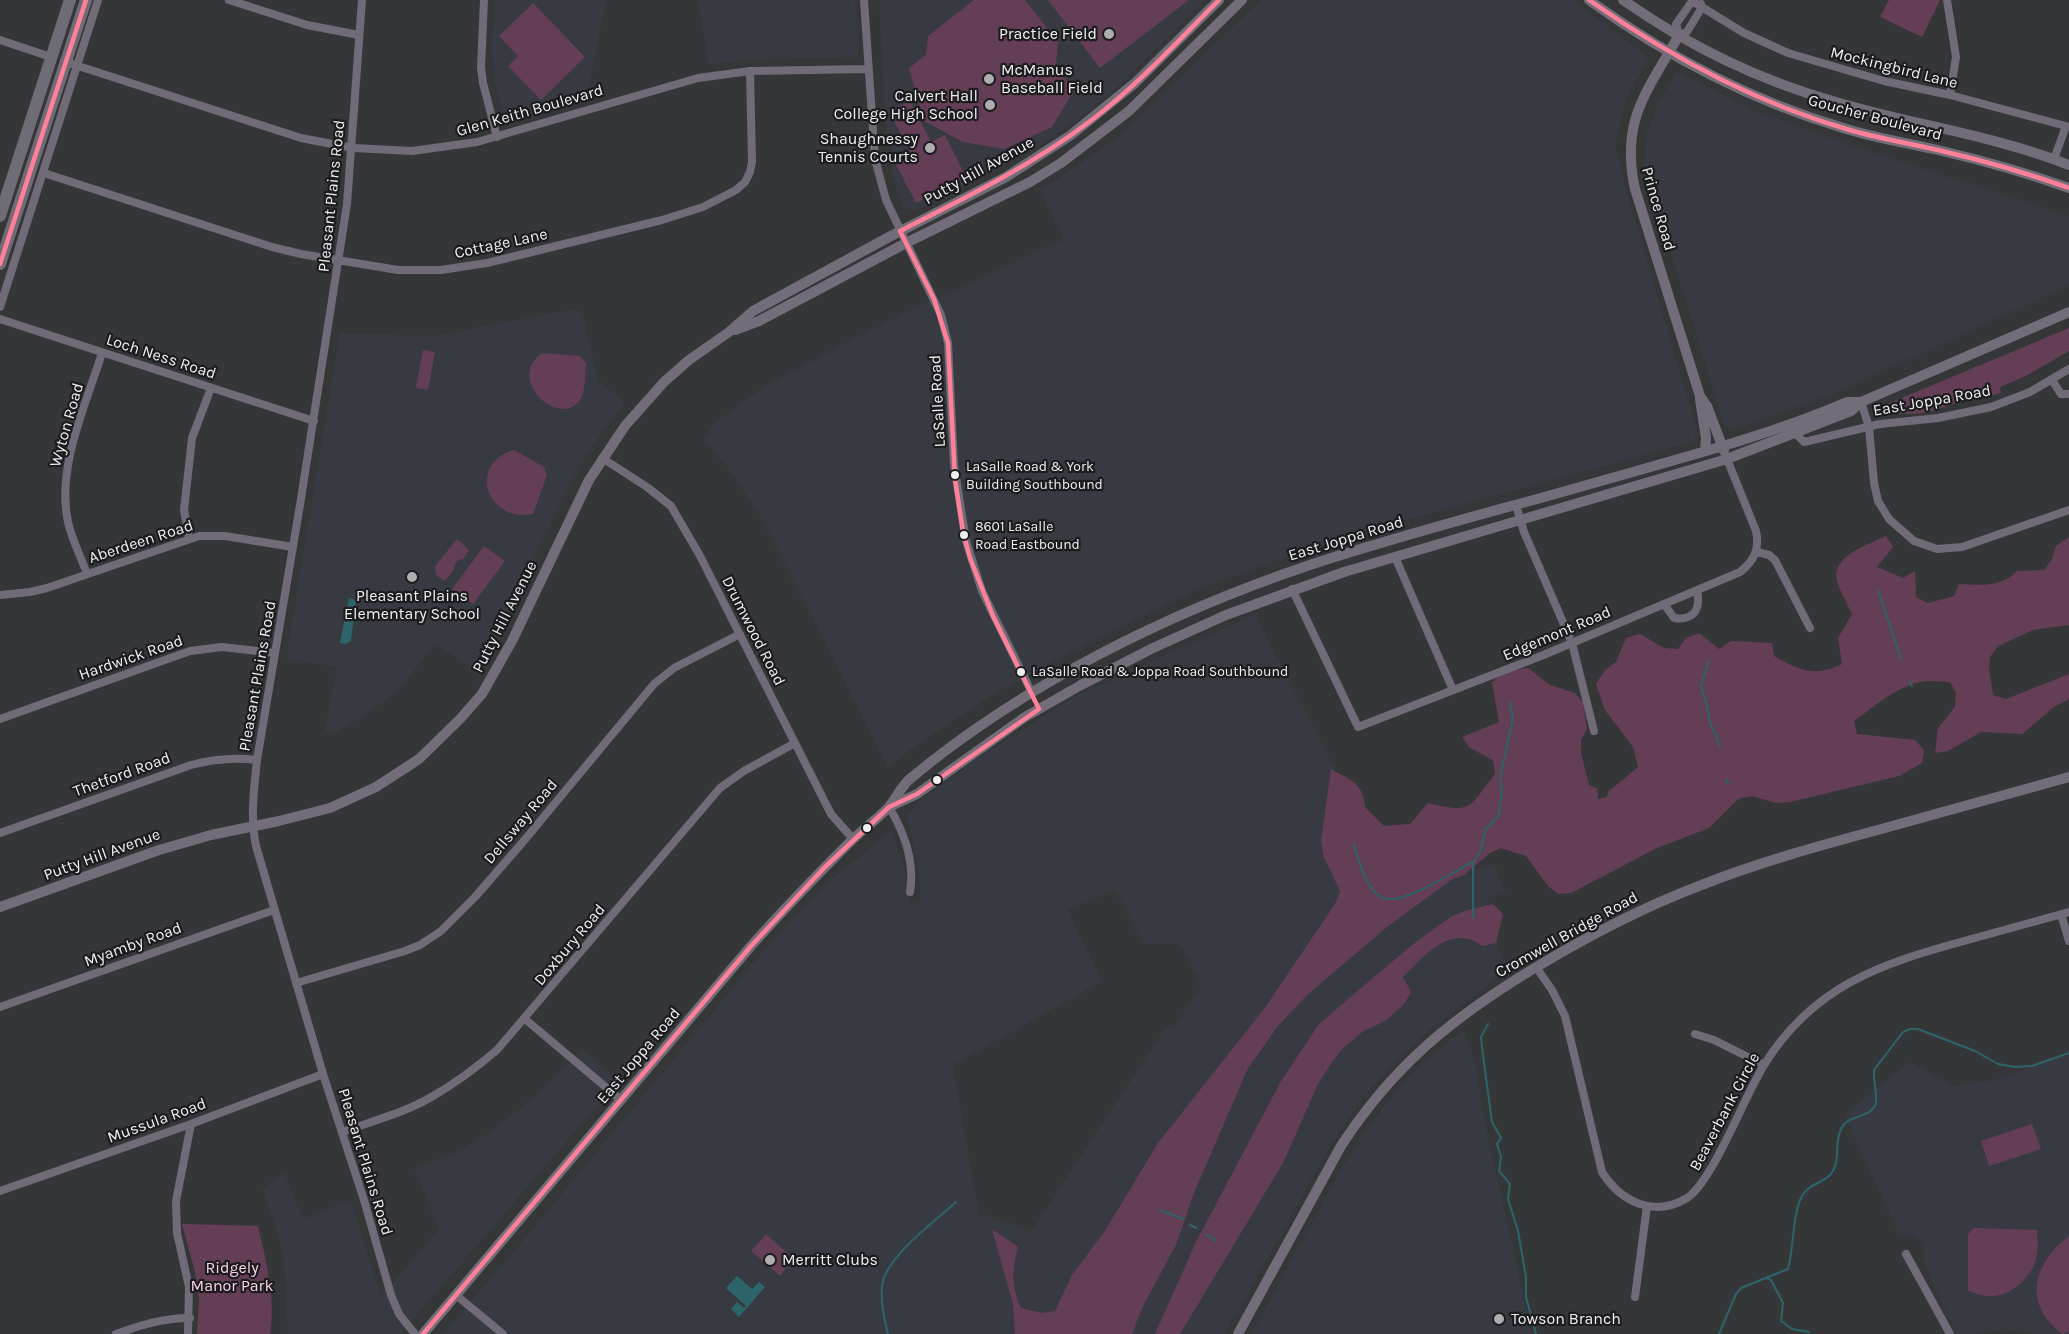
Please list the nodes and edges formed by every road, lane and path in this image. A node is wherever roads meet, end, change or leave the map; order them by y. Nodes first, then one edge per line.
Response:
1 (70, 0) edge
2 (86, 0) edge
3 (98, 0) edge
4 (229, 0) edge
5 (362, 0) edge
6 (483, 0) edge
7 (864, 0) edge
8 (1219, 0) edge
9 (1242, 0) edge
10 (1589, 0) edge
11 (1623, 0) edge
12 (1692, 0) edge
13 (1947, 0) edge
14 (1701, 4) edge
15 (359, 35) junction
16 (1679, 35) junction
17 (0, 40) edge
18 (1670, 51) junction
19 (51, 57) junction
20 (72, 64) junction
21 (868, 69) junction
22 (750, 71) junction
23 (1950, 95) junction
24 (497, 137) junction
25 (352, 148) junction
26 (2054, 159) junction
27 (2069, 165) edge
28 (44, 173) junction
29 (2069, 188) edge
30 (0, 216) edge
31 (900, 231) junction
32 (906, 243) junction
33 (339, 261) junction
34 (0, 264) edge
35 (0, 307) edge
36 (2069, 312) edge
37 (0, 320) edge
38 (729, 332) junction
39 (102, 352) junction
40 (2069, 369) edge
41 (2052, 380) junction
42 (211, 388) junction
43 (2069, 394) edge
44 (1700, 396) junction
45 (1861, 402) junction
46 (314, 421) junction
47 (1869, 427) junction
48 (1796, 434) junction
49 (1722, 447) junction
50 (1705, 452) junction
51 (602, 458) junction
52 (1727, 459) junction
53 (1516, 505) junction
54 (2069, 510) edge
55 (1521, 520) junction
56 (189, 538) junction
57 (293, 547) junction
58 (1756, 552) junction
59 (1395, 557) junction
60 (87, 574) junction
61 (1292, 590) junction
62 (1697, 591) junction
63 (0, 595) edge
64 (1219, 599) junction
65 (1664, 604) junction
66 (1226, 615) junction
67 (1810, 627) dead end
68 (740, 634) junction
69 (1572, 644) junction
70 (275, 653) junction
71 (1453, 690) junction
72 (1032, 693) junction
73 (1039, 709) junction
74 (0, 719) edge
75 (1594, 731) dead end
76 (795, 743) junction
77 (257, 760) junction
78 (2069, 777) edge
79 (889, 807) junction
80 (253, 827) junction
81 (0, 833) edge
82 (853, 839) junction
83 (910, 892) dead end
84 (0, 908) edge
85 (274, 910) junction
86 (2065, 913) edge
87 (2069, 941) edge
88 (1536, 967) junction
89 (296, 983) junction
90 (0, 1007) edge
91 (525, 1019) junction
92 (1695, 1034) dead end
93 (1764, 1065) junction
94 (322, 1074) junction
95 (621, 1100) junction
96 (191, 1124) junction
97 (342, 1132) junction
98 (0, 1191) edge
99 (1647, 1206) junction
100 (1906, 1254) dead end
101 (456, 1295) junction
102 (1635, 1297) dead end
103 (190, 1318) junction
104 (116, 1334) edge
105 (188, 1334) edge
106 (415, 1334) edge
107 (423, 1334) edge
108 (503, 1334) edge
109 (1238, 1334) edge
110 (1950, 1334) edge

1 - 19 main road
2 - 20 main road
3 - 20 street
4 - 15 street
5 - 15 street, Pleasant Plains Road
6 - 24 street
7 - 21 street, LaSalle Road
8 - 31 main road, Putty Hill Avenue
9 - 32 main road, Putty Hill Avenue
10 - 18 main road, Goucher Boulevard
11 - 16 main road, Goucher Boulevard
12 - 14 street, Mockingbird Lane
12 - 16 street
13 - 23 street
14 - 16 street
14 - 23 street, Mockingbird Lane
15 - 25 street, Pleasant Plains Road
16 - 18 main road, Prince Road
16 - 26 main road, Goucher Boulevard
17 - 19 street
18 - 29 main road, Goucher Boulevard
18 - 44 main road, Prince Road
19 - 20 main road
19 - 30 main road
20 - 25 street, Glen Keith Boulevard
20 - 28 street
20 - 34 main road
21 - 22 street, Glen Keith Boulevard
21 - 31 street, LaSalle Road
22 - 24 street, Glen Keith Boulevard
22 - 33 street, Cottage Lane
23 - 26 street, Mockingbird Lane
24 - 25 street, Glen Keith Boulevard
25 - 33 street, Pleasant Plains Road
26 - 27 main road, Goucher Boulevard
28 - 33 street, Cottage Lane
28 - 35 street
31 - 32 street, LaSalle Road
31 - 38 main road, Putty Hill Avenue
32 - 38 main road, Putty Hill Avenue
32 - 72 street, LaSalle Road
33 - 46 street, Pleasant Plains Road
36 - 45 main road, East Joppa Road
37 - 39 street, Loch Ness Road
38 - 51 main road, Putty Hill Avenue
39 - 42 street, Loch Ness Road
39 - 60 street, Wyton Road
40 - 41 street, East Joppa Road
41 - 43 street
41 - 47 street, East Joppa Road
42 - 46 street, Loch Ness Road
42 - 56 street
44 - 49 main road, Prince Road
44 - 50 main road, Prince Road
45 - 47 street
45 - 48 main road, East Joppa Road
45 - 49 main road, East Joppa Road
46 - 57 street, Pleasant Plains Road
47 - 48 street, East Joppa Road
47 - 54 street
48 - 52 main road, East Joppa Road
49 - 50 main road, East Joppa Road
49 - 52 main road, Prince Road
50 - 53 main road, East Joppa Road
51 - 68 street, Drumwood Road
51 - 80 main road, Putty Hill Avenue
52 - 55 main road, East Joppa Road
52 - 58 street
53 - 55 street
53 - 64 main road, East Joppa Road
55 - 59 main road, East Joppa Road
55 - 69 street
56 - 57 street, Aberdeen Road
56 - 60 street, Aberdeen Road
57 - 70 street, Pleasant Plains Road
58 - 62 street, Edgemont Road
58 - 67 street
59 - 61 main road, East Joppa Road
59 - 71 street
60 - 63 street, Aberdeen Road
61 - 66 main road, East Joppa Road
61 - 71 street, Edgemont Road
62 - 65 street, Edgemont Road
62 - 65 street
64 - 66 main road
64 - 72 main road, East Joppa Road
65 - 69 street, Edgemont Road
66 - 73 main road, East Joppa Road
68 - 76 street, Drumwood Road
68 - 89 street, Dellsway Road
69 - 71 street, Edgemont Road
69 - 75 street
70 - 74 street, Hardwick Road
70 - 77 street, Pleasant Plains Road
72 - 73 main road
72 - 79 main road, East Joppa Road
73 - 79 main road, East Joppa Road
76 - 82 street, Drumwood Road
76 - 91 street, Doxbury Road
77 - 80 street, Pleasant Plains Road
77 - 81 street, Thetford Road
78 - 88 main road, Cromwell Bridge Road
79 - 82 main road, East Joppa Road
79 - 83 street
80 - 84 main road, Putty Hill Avenue
80 - 85 street, Pleasant Plains Road
82 - 95 main road, East Joppa Road
85 - 89 street, Pleasant Plains Road
85 - 90 street, Myamby Road
86 - 87 street
86 - 93 street, Beaverbank Circle
88 - 99 street
88 - 109 main road, Cromwell Bridge Road
89 - 94 street, Pleasant Plains Road
91 - 95 street
91 - 97 street, Doxbury Road
92 - 93 street
93 - 99 street, Beaverbank Circle
94 - 96 street, Mussula Road
94 - 97 street, Pleasant Plains Road
95 - 101 main road, East Joppa Road
96 - 98 street, Mussula Road
96 - 103 street
97 - 106 street, Pleasant Plains Road
99 - 102 street
100 - 110 street
101 - 107 main road, East Joppa Road
101 - 108 street
103 - 104 street
103 - 105 street

